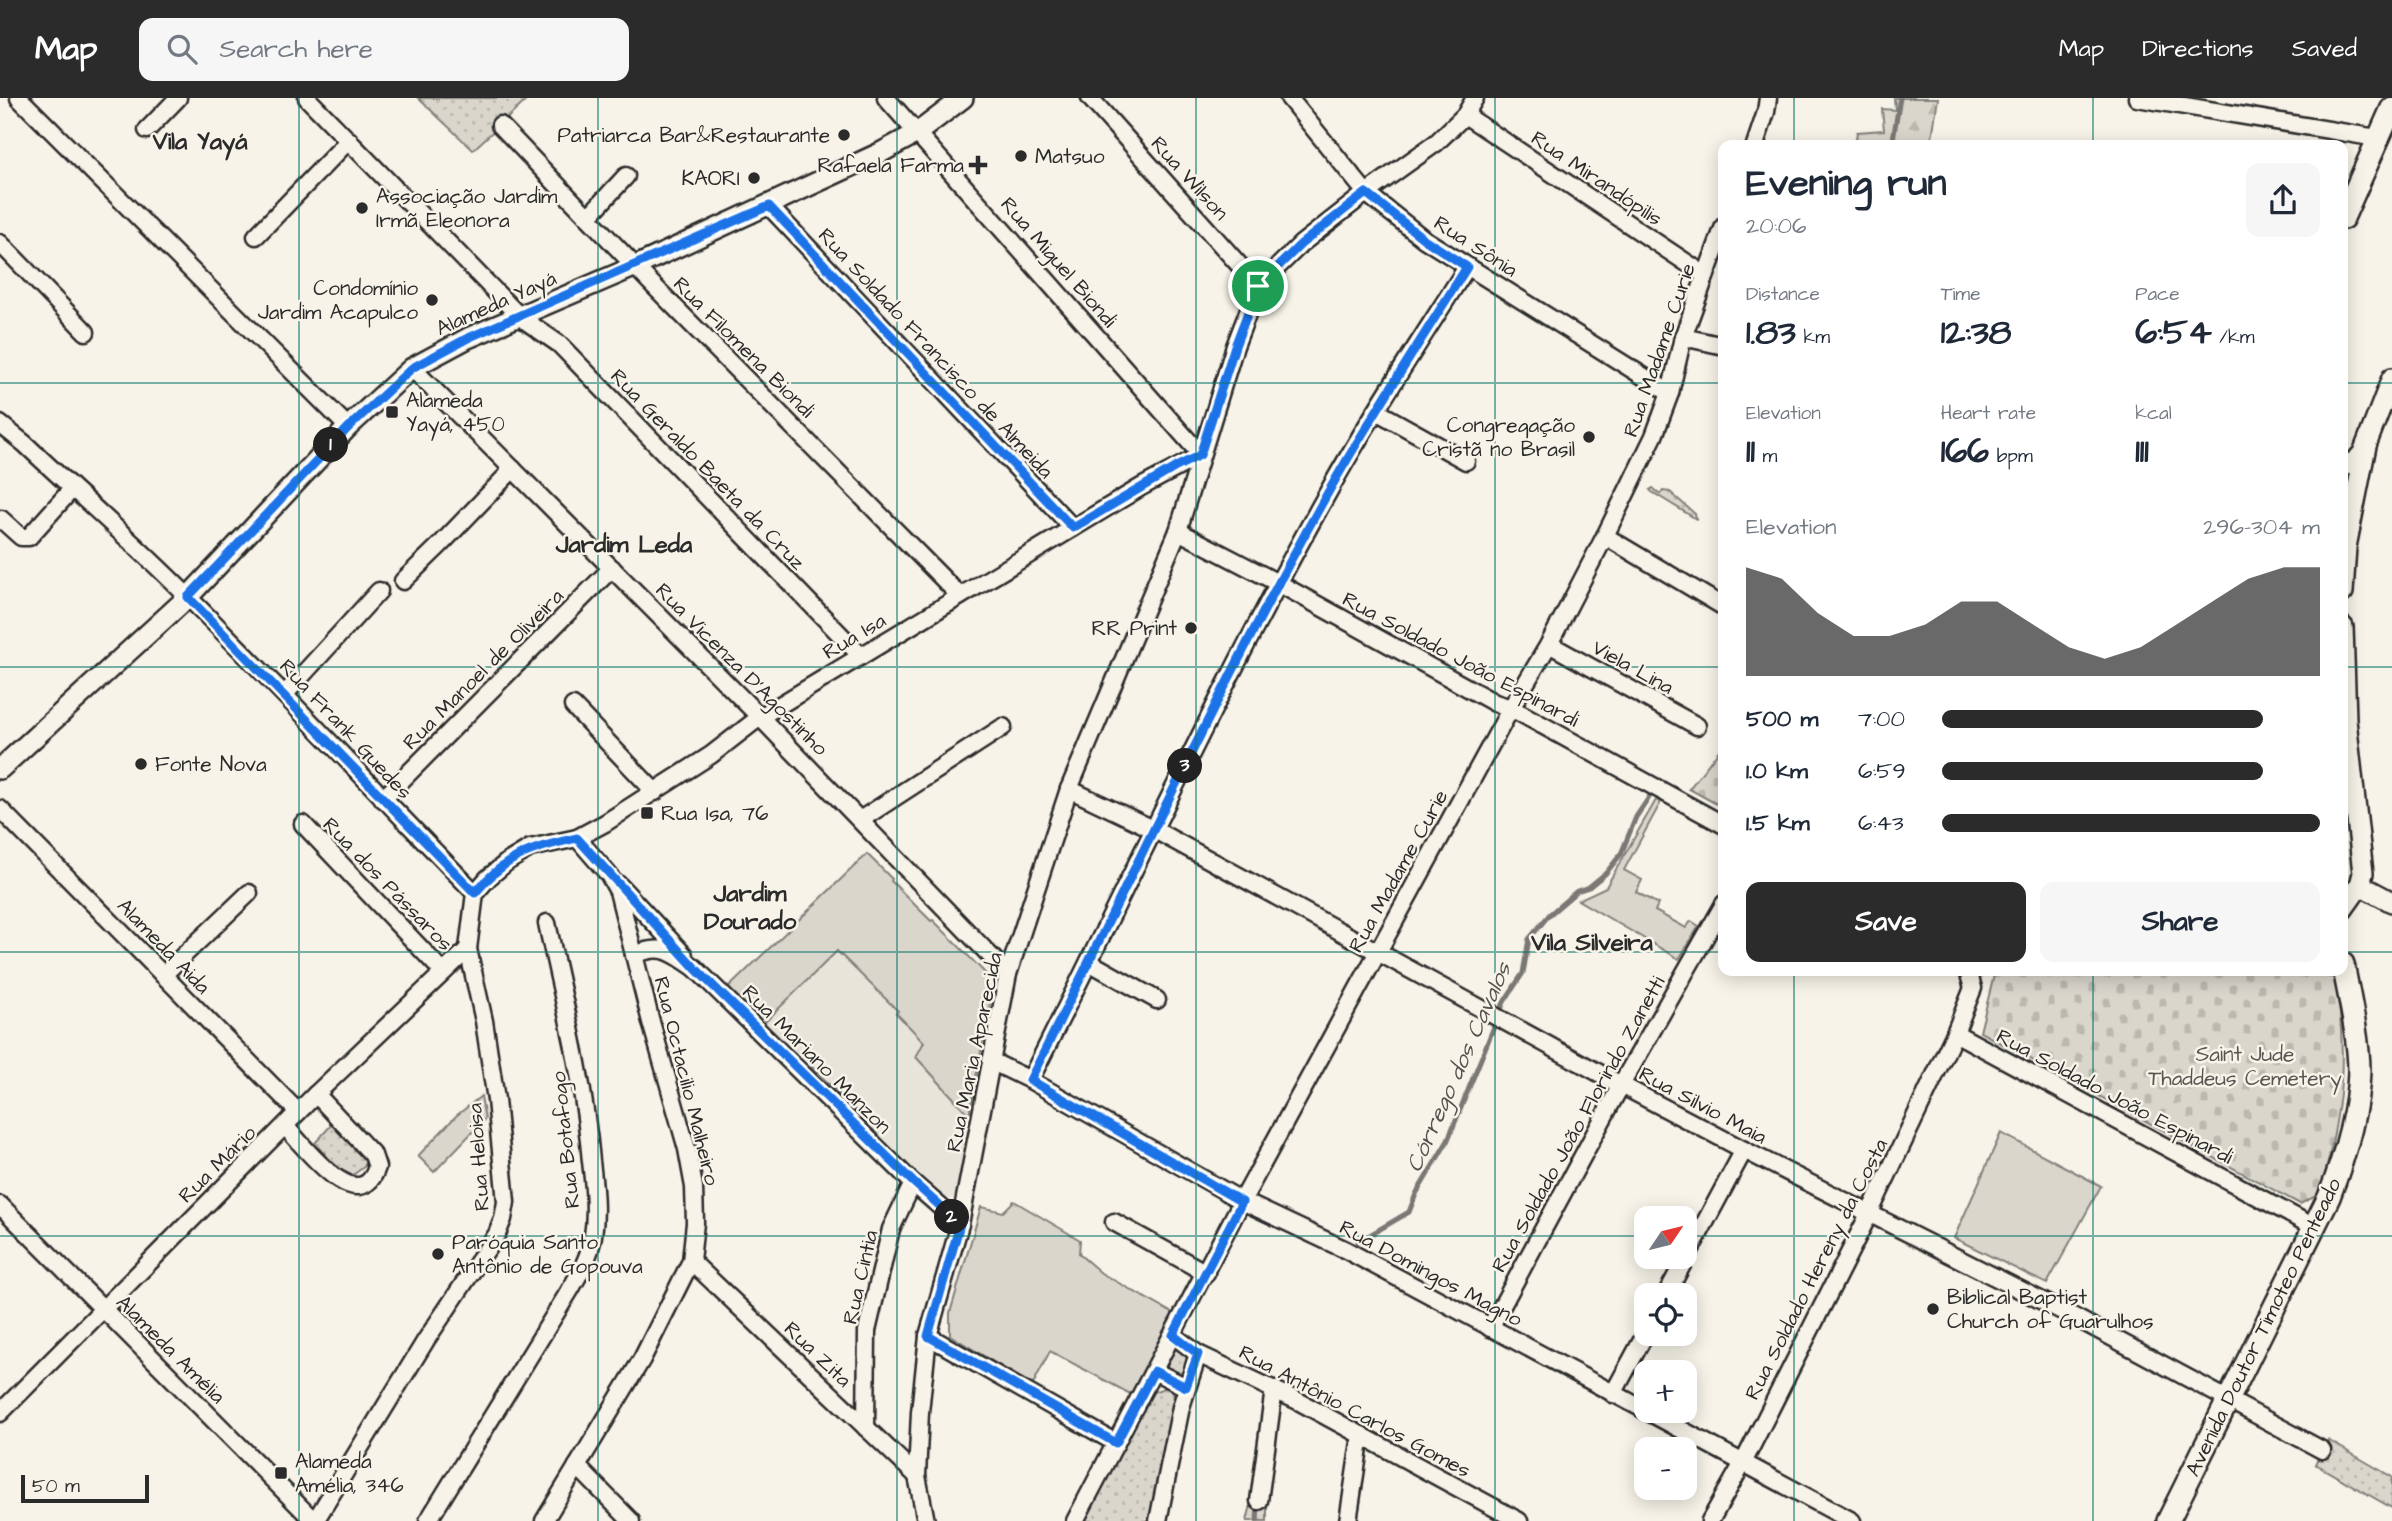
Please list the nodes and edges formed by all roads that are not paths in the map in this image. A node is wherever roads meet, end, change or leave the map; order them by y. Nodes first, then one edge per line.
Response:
1 (19, 98) edge
2 (178, 98) edge
3 (307, 98) edge
4 (886, 98) edge
5 (963, 98) edge
6 (1090, 98) edge
7 (1289, 98) edge
8 (1475, 98) edge
9 (1768, 98) edge
10 (2137, 98) edge
11 (2392, 108) edge
12 (1465, 116) junction
13 (500, 125) dead end
14 (147, 130) dead end
15 (917, 133) junction
16 (2377, 138) junction
17 (349, 140) junction
18 (1757, 140) edge
19 (626, 176) dead end
20 (1366, 193) junction
21 (769, 206) junction
22 (2348, 206) edge
23 (589, 216) junction
24 (256, 236) dead end
25 (1718, 241) edge
26 (0, 243) edge
27 (636, 266) junction
28 (1467, 267) junction
29 (1705, 275) junction
30 (1258, 286) junction
31 (520, 317) junction
32 (86, 332) dead end
33 (1684, 337) junction
34 (1718, 345) edge
35 (412, 368) junction
36 (2392, 378) edge
37 (1670, 393) junction
38 (1376, 411) junction
39 (0, 424) edge
40 (348, 428) junction
41 (2366, 446) junction
42 (1200, 455) junction
43 (1466, 461) dead end
44 (2348, 464) edge
45 (513, 469) junction
46 (72, 489) junction
47 (0, 519) edge
48 (1073, 528) junction
49 (1178, 531) junction
50 (1605, 536) junction
51 (2348, 537) edge
52 (612, 568) junction
53 (403, 581) dead end
54 (1278, 583) junction
55 (379, 591) dead end
56 (960, 596) junction
57 (188, 597) junction
58 (1718, 603) edge
59 (1549, 644) junction
60 (861, 656) junction
61 (285, 694) junction
62 (573, 706) dead end
63 (1511, 708) junction
64 (760, 718) junction
65 (1696, 726) dead end
66 (1003, 727) dead end
67 (2348, 731) edge
68 (0, 769) edge
69 (1069, 789) junction
70 (655, 792) junction
71 (383, 800) junction
72 (0, 809) edge
73 (860, 820) junction
74 (1718, 822) edge
75 (303, 824) dead end
76 (1153, 829) junction
77 (577, 838) junction
78 (609, 874) junction
79 (2360, 885) junction
80 (249, 893) dead end
81 (475, 893) junction
82 (2348, 902) edge
83 (2392, 902) edge
84 (1718, 915) edge
85 (547, 923) dead end
86 (468, 949) junction
87 (1378, 952) junction
88 (635, 955) junction
89 (1089, 962) junction
90 (695, 968) junction
91 (443, 972) junction
92 (1008, 974) junction
93 (163, 975) junction
94 (1969, 976) edge
95 (2345, 976) edge
96 (1157, 1000) dead end
97 (1955, 1033) junction
98 (991, 1061) junction
99 (1030, 1080) junction
100 (1621, 1085) junction
101 (316, 1094) junction
102 (298, 1112) junction
103 (285, 1126) junction
104 (1744, 1150) junction
105 (913, 1182) junction
106 (1242, 1202) junction
107 (0, 1205) edge
108 (1870, 1214) junction
109 (1114, 1222) dead end
110 (960, 1224) junction
111 (2314, 1227) junction
112 (691, 1261) junction
113 (1206, 1273) junction
114 (1672, 1283) edge
115 (102, 1308) junction
116 (1490, 1328) junction
117 (1173, 1335) junction
118 (928, 1336) junction
119 (1639, 1346) edge
120 (1198, 1354) junction
121 (1154, 1371) junction
122 (1186, 1387) junction
123 (1275, 1389) junction
124 (1613, 1394) junction
125 (2228, 1401) junction
126 (0, 1413) edge
127 (866, 1428) junction
128 (1361, 1436) junction
129 (1116, 1443) junction
130 (2322, 1450) dead end
131 (1743, 1463) junction
132 (577, 1466) junction
133 (917, 1476) junction
134 (1259, 1501) dead end
135 (314, 1521) edge
136 (428, 1521) edge
137 (544, 1521) edge
138 (631, 1521) edge
139 (926, 1521) edge
140 (1075, 1521) edge
141 (1158, 1521) edge
142 (1348, 1521) edge
143 (1519, 1521) edge
144 (1710, 1521) edge
145 (1852, 1521) edge
146 (2168, 1521) edge

1 - 40 street
2 - 14 street
3 - 17 street
4 - 15 street, Rua Miguel Biondi
5 - 15 street, Alameda Yayá
6 - 30 street, Rua Wilson
7 - 20 street, Rua Sônia
8 - 12 street
9 - 18 street
10 - 16 street
11 - 16 main road
12 - 20 street
12 - 29 street, Rua Mirandópilis
13 - 23 street, Rua Filomena Biondi
15 - 21 street, Alameda Yayá
15 - 42 street, Rua Miguel Biondi
16 - 22 main road
17 - 24 street
17 - 31 street
19 - 23 street
20 - 28 street, Rua Sônia
20 - 30 street
21 - 27 street, Alameda Yayá
21 - 48 street, Rua Soldado Francisco de Almeida
23 - 27 street, Rua Filomena Biondi
25 - 29 street, Rua Madame Curie
26 - 32 street
27 - 31 street, Alameda Yayá
27 - 56 street, Rua Filomena Biondi
28 - 37 street, Rua Sônia
28 - 38 street
29 - 33 street, Rua Madame Curie
30 - 42 street, Rua Maria Aparecida
31 - 35 street, Alameda Yayá
31 - 60 street, Rua Geraldo Baeta da Cruz
33 - 34 street
33 - 37 street, Rua Madame Curie
35 - 40 street, Alameda Yayá
35 - 45 street, Rua Vicenza D'Agostinho
36 - 41 street
37 - 50 street, Rua Madame Curie
38 - 43 street
38 - 54 street
39 - 46 street, Rua Frank Guedes
40 - 57 street, Alameda Yayá
41 - 44 street
41 - 51 street
42 - 48 street, Rua Isa
42 - 49 street, Rua Maria Aparecida
45 - 52 street, Rua Vicenza D'Agostinho
45 - 53 street
46 - 47 street
46 - 57 street, Rua Frank Guedes
48 - 56 street, Rua Isa
49 - 54 street, Rua Soldado João Espinardi
49 - 69 street, Rua Maria Aparecida
50 - 58 street
50 - 59 street, Rua Madame Curie
52 - 64 street, Rua Vicenza D'Agostinho
52 - 71 street, Rua Manoel de Oliveira
54 - 63 street, Rua Soldado João Espinardi
54 - 76 street
55 - 61 street
56 - 60 street, Rua Isa
57 - 61 street, Rua Frank Guedes
57 - 68 street, Alameda Yayá
59 - 63 street, Rua Madame Curie
59 - 65 street, Viela Lina
60 - 64 street, Rua Isa
61 - 71 street, Rua Frank Guedes
62 - 70 street
63 - 74 street, Rua Soldado João Espinardi
63 - 87 street, Rua Madame Curie
64 - 70 street, Rua Isa
64 - 73 street, Rua Vicenza D'Agostinho
66 - 73 street
67 - 79 street
69 - 76 street, Rua Silvio Maia
69 - 92 street, Rua Maria Aparecida
70 - 77 street, Rua Isa
71 - 81 street, Rua Frank Guedes
72 - 93 street, Alameda Aida
73 - 92 street, Rua Vicenza D'Agostinho
75 - 91 street, Rua dos Pássaros
76 - 87 street, Rua Silvio Maia
76 - 89 street
77 - 78 street, Rua Octacilio Malheiro
77 - 81 street, Rua Isa
78 - 88 street, Rua Octacilio Malheiro
78 - 90 street
79 - 82 street
79 - 83 street
80 - 93 street
81 - 86 street, Rua Heloisa
84 - 100 street, Rua Soldado João Florindo Zanetti
85 - 136 street, Rua Botafogo
86 - 91 street, Rua Mário
86 - 135 street, Rua Heloisa
87 - 100 street, Rua Silvio Maia
87 - 106 street, Rua Madame Curie
88 - 90 street, Rua Mariano Manzon
88 - 112 street, Rua Octacilio Malheiro
89 - 96 street
89 - 99 street
90 - 105 street, Rua Mariano Manzon
91 - 101 street, Rua Mário
92 - 98 street, Rua Maria Aparecida
93 - 102 street, Alameda Aida
94 - 97 street
95 - 111 main road, Avenida Doutor Timoteo Penteado
97 - 108 street, Rua Soldado Hereny da Costa
97 - 111 street, Rua Soldado João Espinardi
98 - 99 street, Rua Domingos Magno
98 - 110 street, Rua Maria Aparecida
99 - 106 street, Rua Domingos Magno
100 - 104 street, Rua Silvio Maia
100 - 116 street, Rua Soldado João Florindo Zanetti
101 - 102 street, Rua Mário
101 - 103 street
102 - 103 street, Rua Mário
103 - 115 street, Rua Mário
104 - 108 street, Rua Silvio Maia
104 - 114 street
105 - 110 street, Rua Mariano Manzon
105 - 127 street, Rua Cintia
106 - 113 street, Rua Madame Curie
106 - 116 street, Rua Domingos Magno
107 - 115 street, Alameda Amélia
108 - 125 street, Rua Silvio Maia
108 - 131 street, Rua Soldado Hereny da Costa
109 - 113 street
110 - 118 street, Rua Maria Aparecida
111 - 125 main road, Avenida Doutor Timoteo Penteado
112 - 127 street, Rua Zita
112 - 132 street, Rua Octacilio Malheiro
113 - 117 street, Rua Madame Curie
115 - 126 street, Rua Mário
115 - 135 street, Alameda Amélia
116 - 124 street, Rua Domingos Magno
117 - 120 street, Rua Antônio Carlos Gomes
117 - 121 street, Rua Madame Curie
118 - 129 street
118 - 133 street, Rua Maria Aparecida
119 - 124 street
120 - 122 street
120 - 123 street, Rua Antônio Carlos Gomes
121 - 122 street
121 - 129 street, Rua Madame Curie
122 - 141 street
123 - 128 street, Rua Antônio Carlos Gomes
123 - 134 street
124 - 131 street, Rua Domingos Magno
125 - 130 street, Rua Silvio Maia
125 - 146 main road, Avenida Doutor Timoteo Penteado
127 - 133 street, Rua Zita
128 - 142 street
128 - 143 street, Rua Antônio Carlos Gomes
129 - 140 street, Rua Madame Curie
131 - 144 street, Rua Soldado Hereny da Costa
131 - 145 street, Rua Domingos Magno
132 - 137 street, Rua Octacilio Malheiro
132 - 138 street
133 - 139 street, Rua Maria Aparecida

